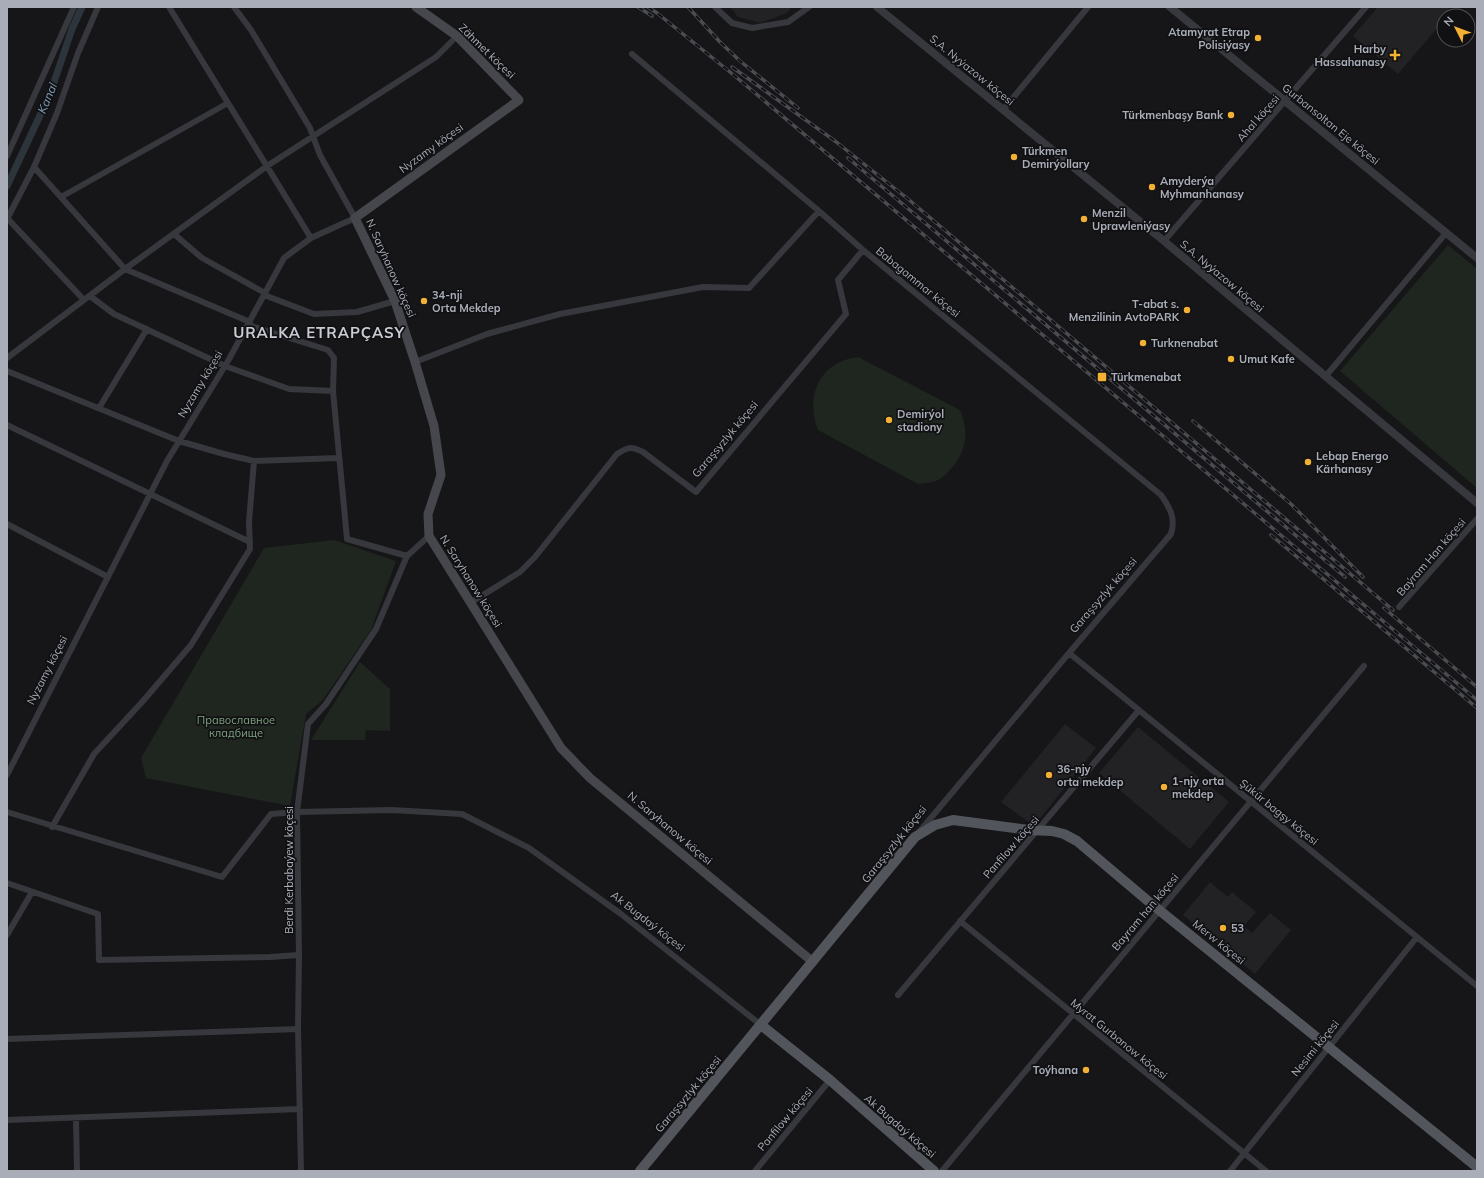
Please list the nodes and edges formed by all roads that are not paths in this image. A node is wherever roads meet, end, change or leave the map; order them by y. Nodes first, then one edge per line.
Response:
1 (74, 7) edge
2 (98, 7) edge
3 (169, 7) edge
4 (234, 7) edge
5 (416, 7) edge
6 (715, 7) edge
7 (809, 7) edge
8 (877, 7) edge
9 (1088, 7) edge
10 (1170, 7) edge
11 (1366, 7) edge
12 (457, 36) junction
13 (632, 54) dead end
14 (519, 100) joint
15 (1286, 100) junction
16 (228, 103) junction
17 (1004, 110) junction
18 (313, 136) junction
19 (7, 156) edge
20 (267, 166) junction
21 (34, 167) junction
22 (61, 197) junction
23 (819, 211) junction
24 (355, 218) junction
25 (7, 219) edge
26 (1446, 233) junction
27 (174, 234) junction
28 (311, 238) junction
29 (1164, 241) junction
30 (863, 250) junction
31 (1477, 258) edge
32 (126, 269) junction
33 (264, 294) junction
34 (90, 296) junction
35 (84, 300) junction
36 (395, 301) junction
37 (249, 323) junction
38 (147, 329) junction
39 (7, 358) edge
40 (416, 362) junction
41 (225, 366) junction
42 (7, 371) edge
43 (1325, 378) junction
44 (333, 391) junction
45 (99, 408) junction
46 (7, 425) edge
47 (180, 441) junction
48 (339, 458) junction
49 (254, 462) junction
50 (150, 494) junction
51 (1477, 503) edge
52 (1477, 519) edge
53 (7, 524) edge
54 (1171, 534) joint
55 (429, 536) junction
56 (250, 542) junction
57 (406, 556) junction
58 (108, 577) junction
59 (470, 603) junction
60 (1400, 607) dead end
61 (1069, 653) junction
62 (1364, 666) dead end
63 (1138, 710) junction
64 (7, 775) edge
65 (1250, 801) junction
66 (7, 812) edge
67 (297, 812) junction
68 (52, 827) junction
69 (1038, 831) junction
70 (915, 837) junction
71 (7, 883) edge
72 (32, 892) junction
73 (1160, 910) junction
74 (960, 921) junction
75 (7, 935) edge
76 (1417, 937) junction
77 (299, 955) junction
78 (813, 962) junction
79 (1477, 986) edge
80 (898, 995) dead end
81 (1072, 1014) junction
82 (761, 1025) junction
83 (298, 1029) junction
84 (7, 1039) edge
85 (1328, 1048) junction
86 (830, 1080) junction
87 (300, 1109) junction
88 (76, 1118) junction
89 (7, 1120) edge
90 (1244, 1153) junction
91 (1477, 1167) edge
92 (77, 1171) edge
93 (301, 1171) edge
94 (640, 1171) edge
95 (755, 1171) edge
96 (934, 1171) edge
97 (942, 1171) edge
98 (1230, 1171) edge
99 (1266, 1171) edge

1 - 19 street
2 - 21 street
3 - 16 street
4 - 18 street, N. Saryhanow köçesi
5 - 12 main road, Zähmet köçesi
6 - 7 street
8 - 17 street, S.A. Nyýazow köçesi
9 - 17 street
10 - 15 street, Gurbansoltan Eje köçesi
11 - 15 street, Ahal köçesi
12 - 14 main road, Zähmet köçesi
12 - 18 street
13 - 23 street, Babagammar köçesi
14 - 24 main road, Nyzamy köçesi
15 - 26 street, Gurbansoltan Eje köçesi
15 - 29 street, Ahal köçesi
16 - 20 street
16 - 22 street
17 - 29 street, S.A. Nyýazow köçesi
18 - 20 street
18 - 24 street, N. Saryhanow köçesi
20 - 27 street
20 - 28 street
21 - 22 street
21 - 25 street
22 - 32 street
23 - 30 street, Babagammar köçesi
23 - 40 street
24 - 28 street, Nyzamy köçesi
24 - 36 main road, N. Saryhanow köçesi
25 - 35 street
26 - 31 street, Gurbansoltan Eje köçesi
26 - 43 street
27 - 32 street
27 - 33 street
28 - 33 street, Nyzamy köçesi
29 - 43 street, S.A. Nyýazow köçesi
30 - 54 street, Babagammar köçesi
30 - 59 street, Garaşsyzlyk köçesi
32 - 34 street
32 - 37 street
33 - 36 street
33 - 37 street, Nyzamy köçesi
34 - 35 street
34 - 38 street
35 - 39 street
36 - 40 main road, N. Saryhanow köçesi
37 - 41 street, Nyzamy köçesi
37 - 44 street
38 - 41 street
38 - 45 street
40 - 55 main road, N. Saryhanow köçesi
41 - 44 street
41 - 47 street, Nyzamy köçesi
42 - 45 street
43 - 51 street, S.A. Nyýazow köçesi
44 - 48 street
45 - 47 street
46 - 50 street
47 - 49 street
47 - 50 street, Nyzamy köçesi
48 - 49 street
48 - 57 street
49 - 56 street
50 - 56 street
50 - 58 street, Nyzamy köçesi
52 - 60 street, Baýram Han köçesi
53 - 58 street
54 - 61 street, Garaşsyzlyk köçesi
55 - 57 street, Berdi Kerbabaýew köçesi
55 - 59 main road, N. Saryhanow köçesi
56 - 68 street
57 - 67 street, Berdi Kerbabaýew köçesi
58 - 64 street, Nyzamy köçesi
59 - 78 main road, N. Saryhanow köçesi
61 - 63 street, Şükür bagşy köçesi
61 - 70 street, Garaşsyzlyk köçesi
62 - 65 street, Bayram han köçesi
63 - 65 street, Şükür bagşy köçesi
63 - 69 street, Panfilow köçesi
65 - 73 street, Bayram han köçesi
65 - 76 street, Şükür bagşy köçesi
66 - 68 street
67 - 68 street, Ak Bugdaý köçesi
67 - 77 street, Berdi Kerbabaýew köçesi
67 - 82 street, Ak Bugdaý köçesi
69 - 70 main road, Merw köçesi
69 - 73 main road, Merw köçesi
69 - 74 street, Panfilow köçesi
70 - 78 main road, Garaşsyzlyk köçesi
71 - 72 street
72 - 75 street
72 - 77 street
73 - 81 street, Bayram han köçesi
73 - 85 main road, Merw köçesi
74 - 80 street, Panfilow köçesi
74 - 81 street, Myrat Gurbanow köçesi
76 - 79 street, Şükür bagşy köçesi
76 - 85 street, Nesimi köçesi
77 - 83 street, Berdi Kerbabaýew köçesi
78 - 82 main road, Garaşsyzlyk köçesi
81 - 90 street, Myrat Gurbanow köçesi
81 - 97 street, Bayram han köçesi
82 - 86 main road, Ak Bugdaý köçesi
82 - 94 main road, Garaşsyzlyk köçesi
83 - 84 street
83 - 87 street, Berdi Kerbabaýew köçesi
85 - 90 street, Nesimi köçesi
85 - 91 main road, Merw köçesi
86 - 95 street, Panfilow köçesi
86 - 96 main road, Ak Bugdaý köçesi
87 - 88 street
87 - 93 street, Berdi Kerbabaýew köçesi
88 - 89 street
88 - 92 street
90 - 98 street, Nesimi köçesi
90 - 99 street, Myrat Gurbanow köçesi

